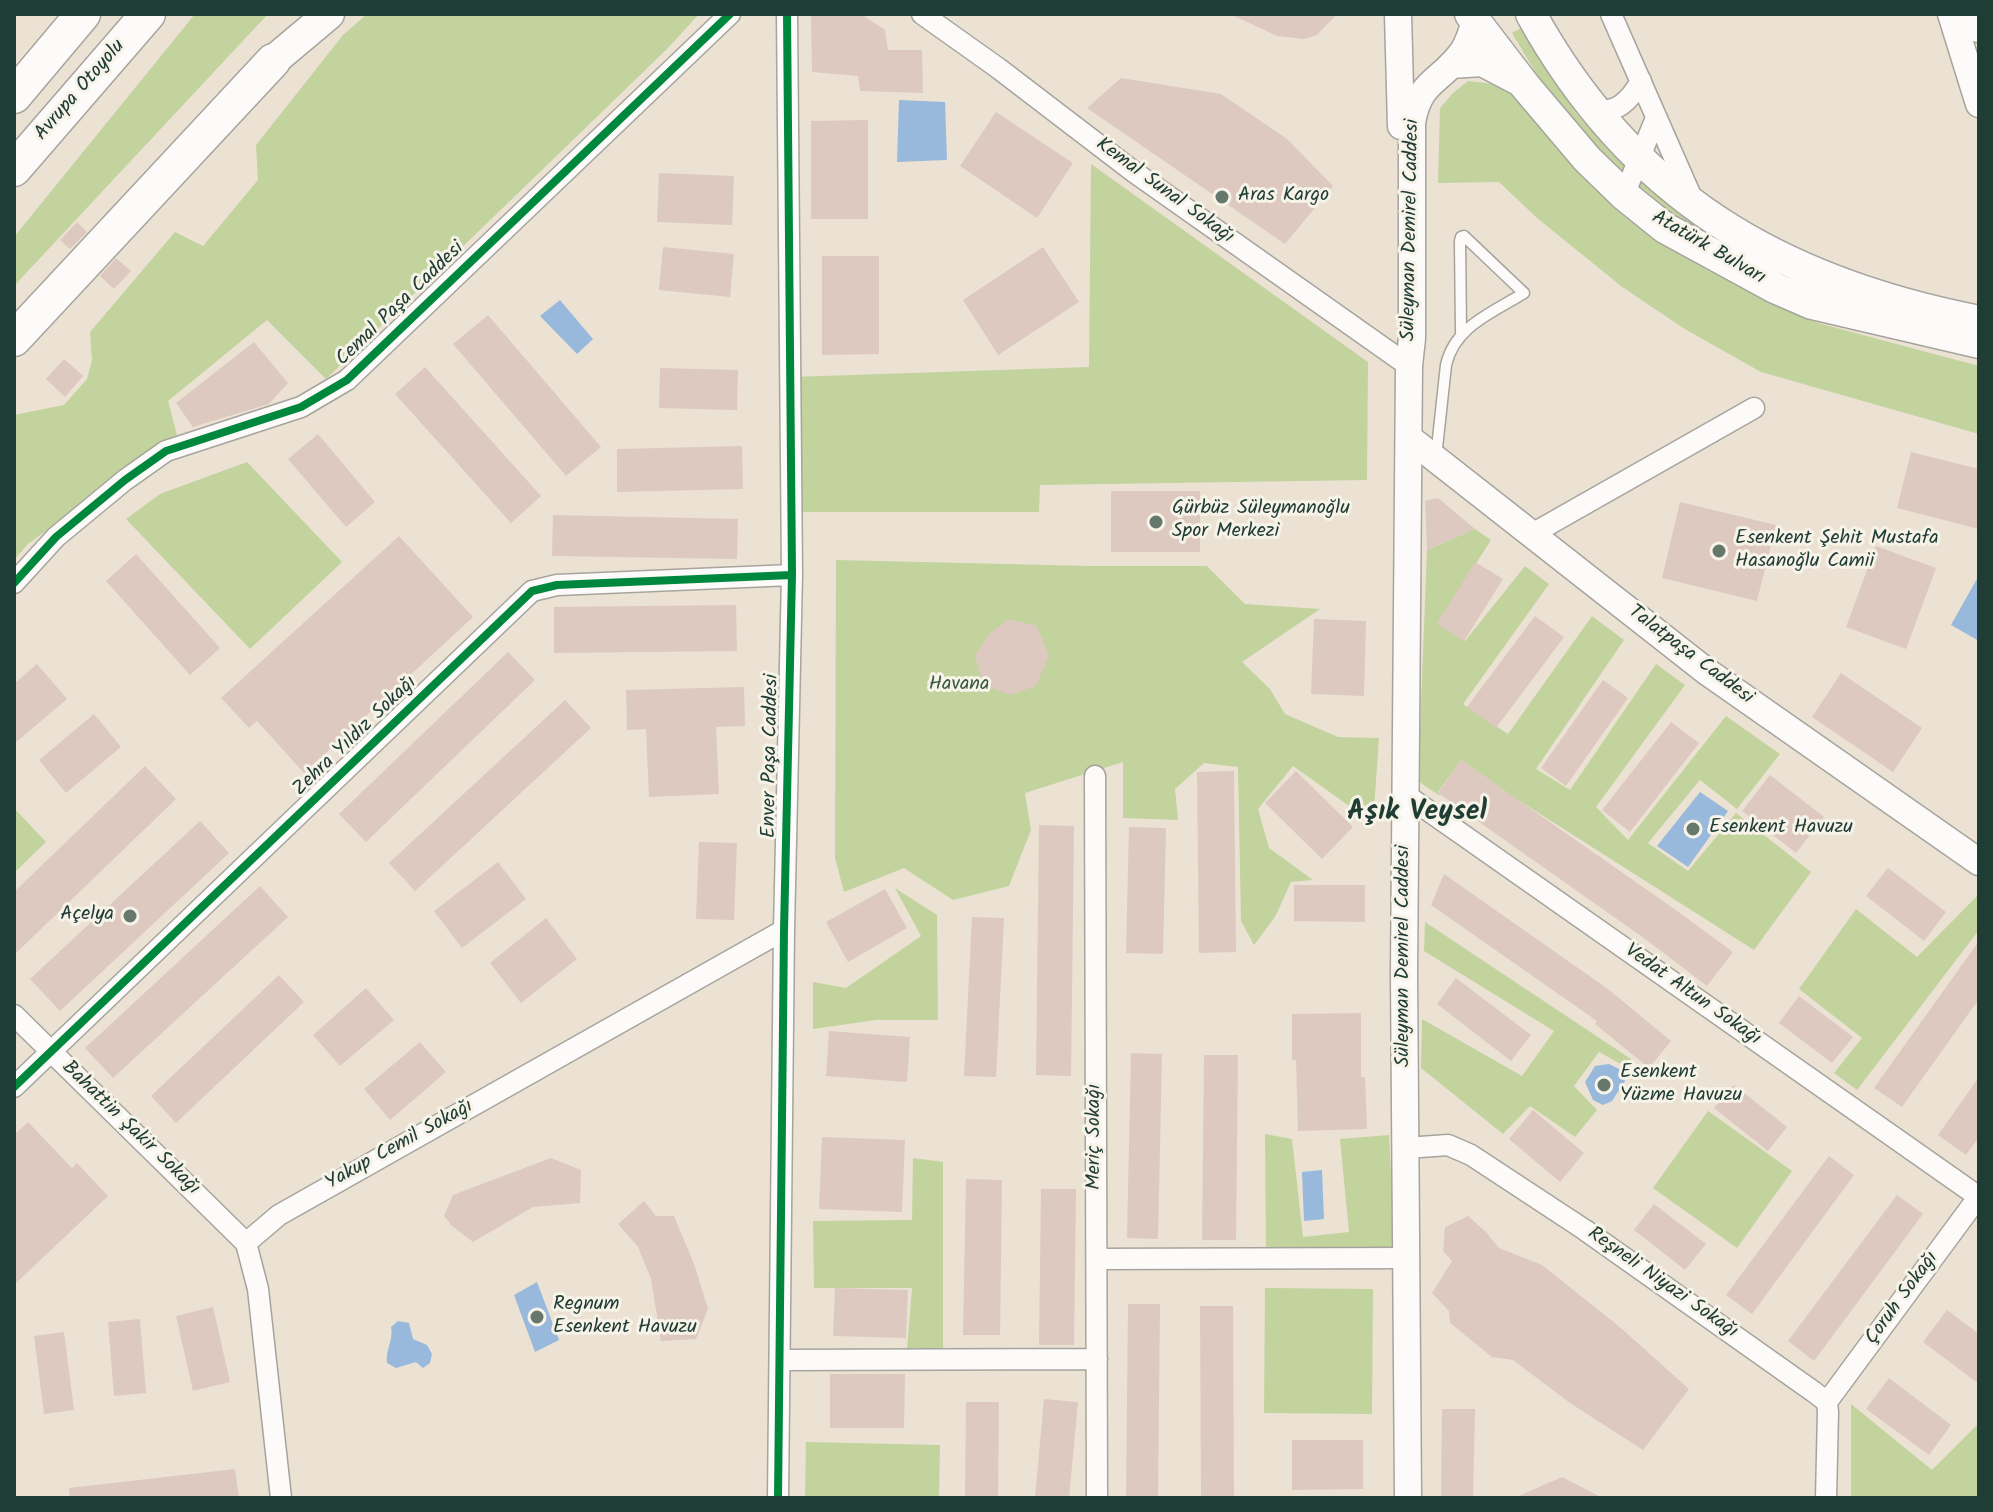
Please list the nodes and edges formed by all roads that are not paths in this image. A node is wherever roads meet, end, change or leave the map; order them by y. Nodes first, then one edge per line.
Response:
1 (83, 14) edge
2 (148, 14) edge
3 (313, 14) edge
4 (329, 14) edge
5 (730, 14) edge
6 (787, 14) edge
7 (922, 14) edge
8 (1398, 14) edge
9 (1531, 14) edge
10 (1611, 14) edge
11 (1951, 14) edge
12 (1974, 14) edge
13 (1474, 16) edge
14 (1979, 29) edge
15 (273, 61) junction
16 (1451, 65) junction
17 (1641, 81) junction
18 (1526, 87) junction
19 (82, 90) junction
20 (14, 96) edge
21 (1979, 104) edge
22 (1592, 109) junction
23 (1656, 118) junction
24 (1639, 159) junction
25 (14, 169) edge
26 (1624, 195) junction
27 (14, 198) edge
28 (1699, 210) junction
29 (1977, 325) edge
30 (1461, 332) junction
31 (14, 339) edge
32 (1409, 366) junction
33 (1754, 408) dead end
34 (1409, 438) junction
35 (1436, 459) junction
36 (1532, 534) junction
37 (792, 575) junction
38 (14, 583) edge
39 (1095, 776) dead end
40 (1406, 795) junction
41 (1979, 862) edge
42 (784, 930) junction
43 (14, 1015) edge
44 (50, 1051) junction
45 (14, 1087) edge
46 (1406, 1148) junction
47 (1979, 1196) edge
48 (246, 1243) junction
49 (1406, 1258) junction
50 (1097, 1259) junction
51 (1097, 1359) junction
52 (780, 1360) junction
53 (1827, 1402) junction
54 (281, 1498) edge
55 (778, 1498) edge
56 (1097, 1498) edge
57 (1408, 1498) edge
58 (1826, 1498) edge

1 - 20 highway
2 - 19 highway, Avrupa Otoyolu
3 - 15 main road
4 - 15 main road
5 - 38 street, Cemal Paşa Caddesi
6 - 37 street, Enver Paşa Caddesi
7 - 32 street, Kemal Sunal Sokağı
8 - 32 main road, Süleyman Demirel Caddesi
9 - 22 main road, Atatürk Bulvarı
10 - 17 street
11 - 21 main road
12 - 14 main road
13 - 16 main road, Süleyman Demirel Caddesi
13 - 18 main road, Atatürk Bulvarı
15 - 31 highway
16 - 18 main road
16 - 32 main road, Süleyman Demirel Caddesi
17 - 22 street
17 - 23 street
18 - 26 main road, Atatürk Bulvarı
19 - 25 highway, Avrupa Otoyolu
19 - 27 highway
22 - 24 main road, Atatürk Bulvarı
23 - 24 street
23 - 28 street
24 - 26 street
24 - 28 main road, Atatürk Bulvarı
26 - 29 main road, Atatürk Bulvarı
28 - 29 main road, Atatürk Bulvarı
30 - 30 lane
30 - 35 lane
32 - 34 main road, Süleyman Demirel Caddesi
33 - 36 street
34 - 35 main road, Talatpaşa Caddesi
34 - 40 main road, Süleyman Demirel Caddesi
35 - 36 main road, Talatpaşa Caddesi
36 - 41 main road, Talatpaşa Caddesi
37 - 42 street, Enver Paşa Caddesi
37 - 44 street, Zehra Yıldız Sokağı
39 - 50 street, Meriç Sokağı
40 - 46 main road, Süleyman Demirel Caddesi
40 - 47 street, Vedat Altun Sokağı
42 - 48 street, Yakup Cemil Sokağı
42 - 52 street, Enver Paşa Caddesi
43 - 44 street, Bahattin Şakir Sokağı
44 - 45 street, Zehra Yıldız Sokağı
44 - 48 street, Bahattin Şakir Sokağı
46 - 49 main road, Süleyman Demirel Caddesi
46 - 53 street, Reşneli Niyazi Sokağı
47 - 53 street, Çoruh Sokağı
48 - 54 street
49 - 50 street
49 - 57 main road, Süleyman Demirel Caddesi
50 - 51 street, Meriç Sokağı
51 - 52 street
51 - 56 street, Meriç Sokağı
52 - 55 street, Enver Paşa Caddesi
53 - 58 street

